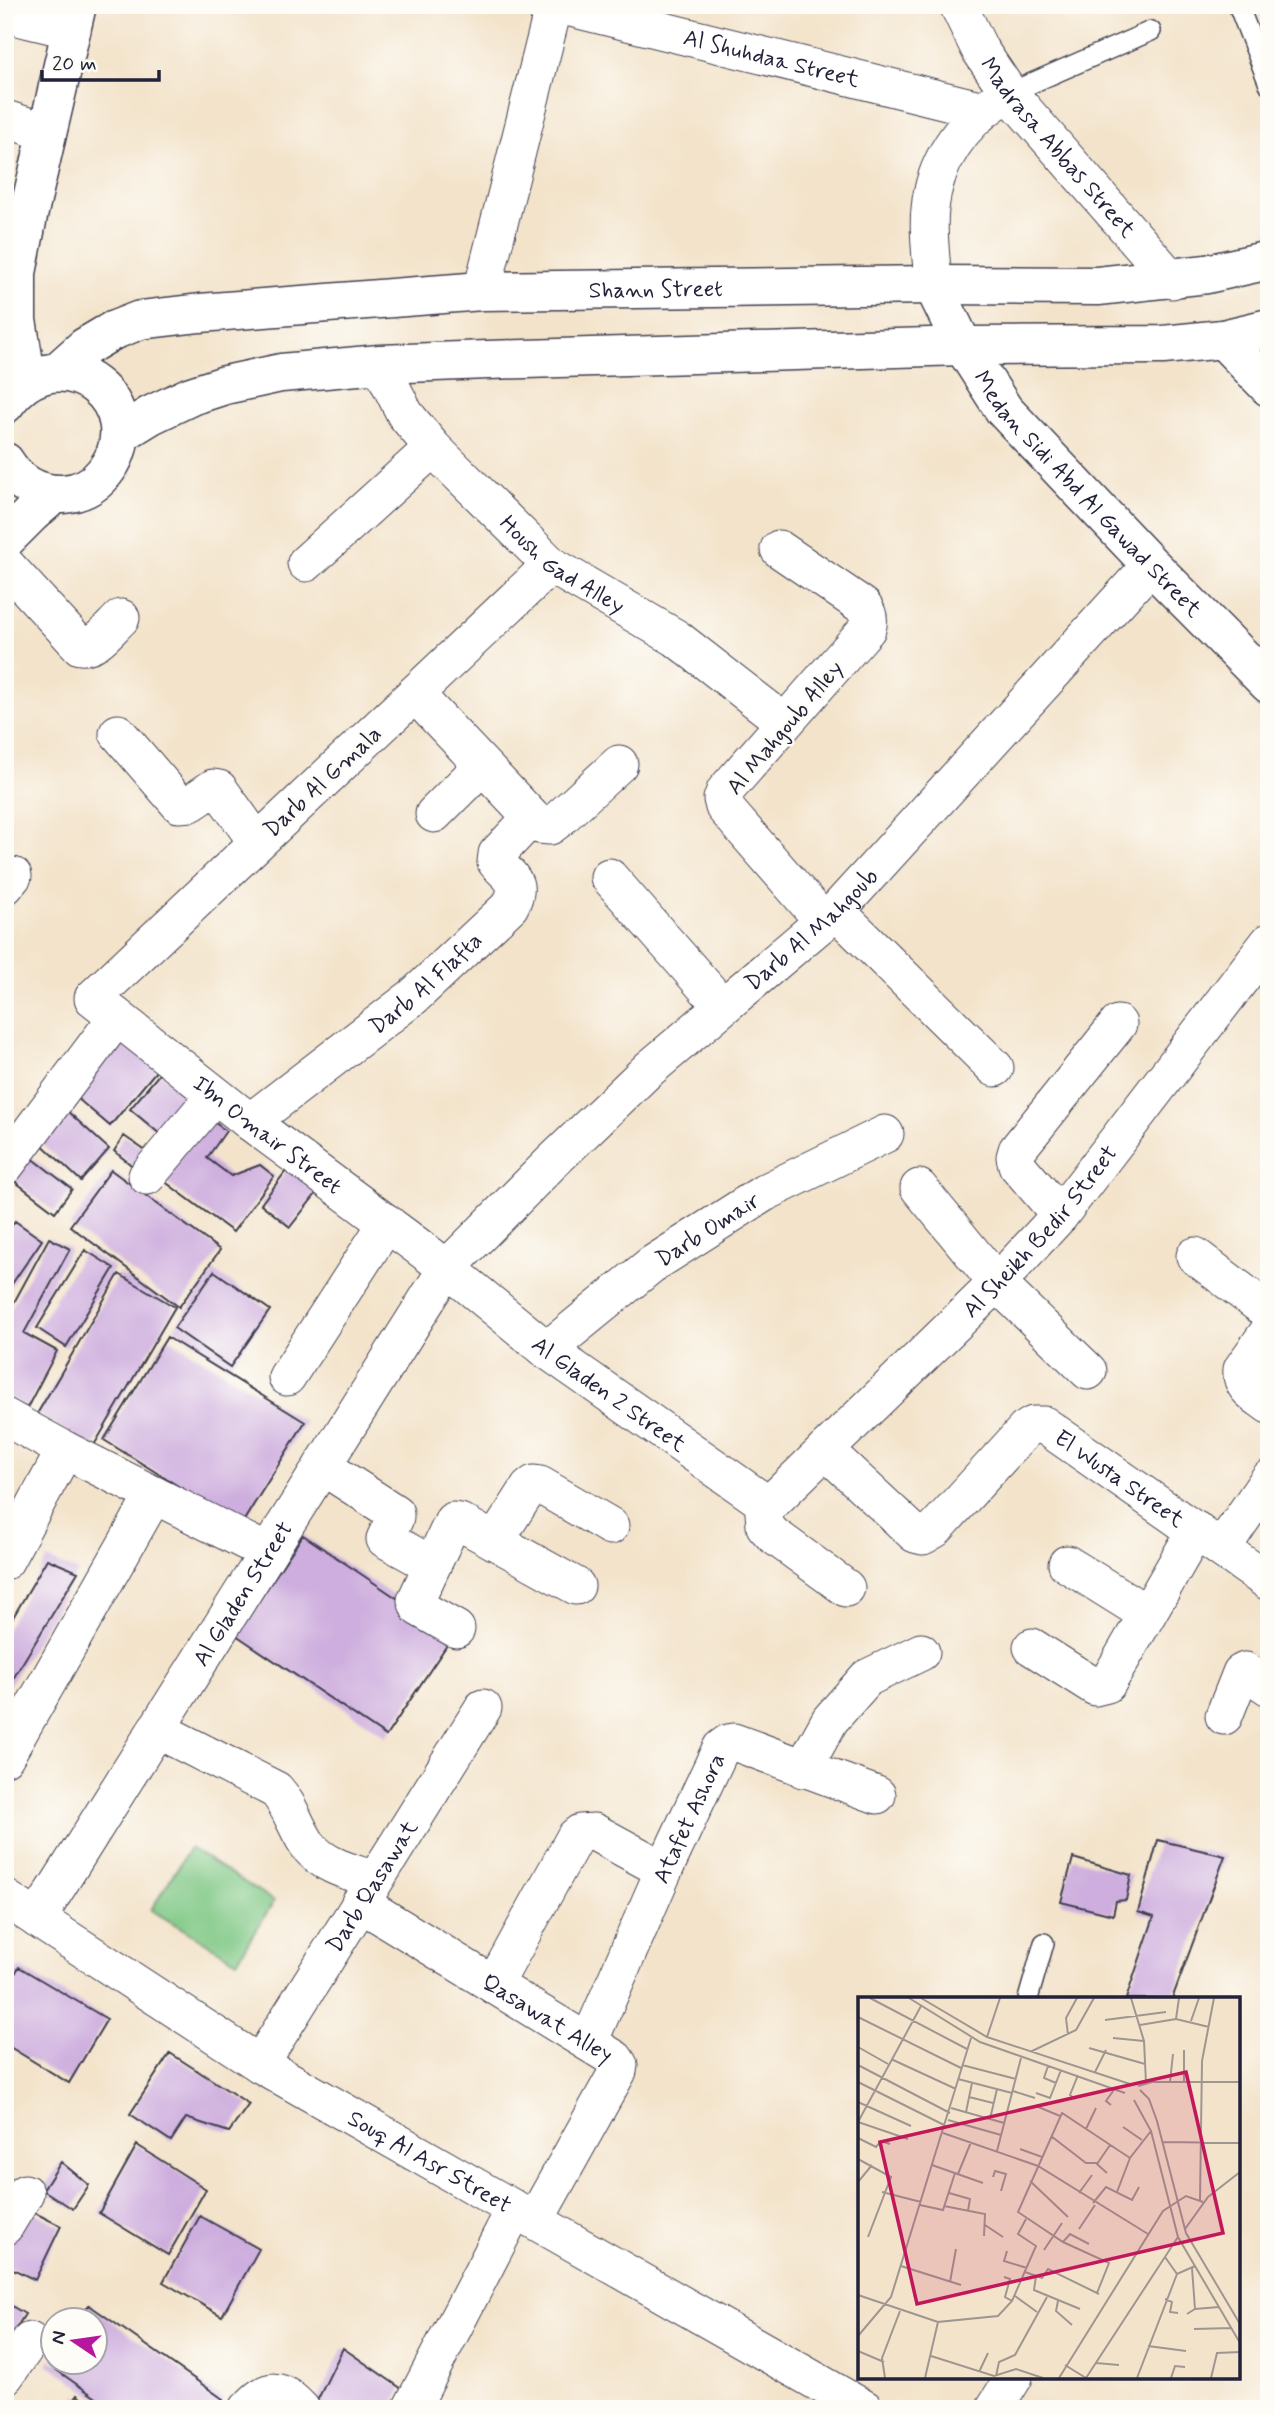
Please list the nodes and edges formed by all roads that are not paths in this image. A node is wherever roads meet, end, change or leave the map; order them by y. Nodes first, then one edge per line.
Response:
1 (557, 5) edge
2 (958, 5) edge
3 (1238, 5) edge
4 (5, 14) edge
5 (75, 18) edge
6 (1151, 32) dead end
7 (1269, 84) edge
8 (996, 101) junction
9 (5, 119) edge
10 (47, 132) junction
11 (1269, 260) edge
12 (1172, 279) junction
13 (933, 285) junction
14 (482, 291) junction
15 (11, 319) edge
16 (1269, 328) edge
17 (1223, 339) junction
18 (963, 346) junction
19 (380, 364) junction
20 (30, 386) edge
21 (1269, 387) edge
22 (120, 434) junction
23 (433, 448) junction
24 (5, 462) edge
25 (54, 494) junction
26 (5, 540) edge
27 (779, 549) dead end
28 (306, 563) dead end
29 (5, 564) edge
30 (551, 565) junction
31 (1151, 565) junction
32 (121, 618) dead end
33 (1269, 684) edge
34 (415, 694) junction
35 (785, 722) junction
36 (118, 733) dead end
37 (620, 764) dead end
38 (482, 766) junction
39 (434, 814) dead end
40 (531, 818) junction
41 (257, 842) junction
42 (609, 877) dead end
43 (830, 916) junction
44 (1269, 942) edge
45 (722, 1006) junction
46 (105, 1007) junction
47 (1118, 1024) dead end
48 (995, 1068) dead end
49 (215, 1095) junction
50 (250, 1122) junction
51 (886, 1134) dead end
52 (5, 1166) edge
53 (147, 1176) dead end
54 (919, 1188) dead end
55 (1060, 1215) junction
56 (387, 1223) junction
57 (1195, 1256) dead end
58 (447, 1268) junction
59 (997, 1283) junction
60 (1269, 1312) edge
61 (1269, 1331) edge
62 (547, 1350) junction
63 (1088, 1371) dead end
64 (287, 1377) dead end
65 (1269, 1405) edge
66 (5, 1417) edge
67 (65, 1450) junction
68 (825, 1450) junction
69 (322, 1466) junction
70 (1269, 1479) edge
71 (154, 1495) junction
72 (771, 1497) junction
73 (610, 1526) dead end
74 (1209, 1539) junction
75 (495, 1541) junction
76 (7, 1552) edge
77 (267, 1552) junction
78 (1067, 1564) dead end
79 (432, 1565) junction
80 (1269, 1582) edge
81 (576, 1586) dead end
82 (846, 1588) dead end
83 (1147, 1614) junction
84 (456, 1629) dead end
85 (1032, 1647) dead end
86 (922, 1652) dead end
87 (1269, 1687) edge
88 (483, 1708) dead end
89 (1223, 1716) dead end
90 (156, 1729) junction
91 (5, 1757) edge
92 (803, 1769) junction
93 (877, 1795) dead end
94 (664, 1870) junction
95 (367, 1892) junction
96 (5, 1898) edge
97 (37, 1919) junction
98 (1044, 1943) dead end
99 (494, 1984) junction
100 (1029, 1997) edge
101 (589, 2042) junction
102 (260, 2064) junction
103 (25, 2193) dead end
104 (525, 2215) junction
105 (5, 2226) edge
106 (30, 2341) dead end
107 (5, 2376) edge
108 (1013, 2379) edge
109 (248, 2409) edge
110 (301, 2409) edge
111 (411, 2409) edge
112 (865, 2409) edge
113 (994, 2409) edge

1 - 8 street, Al Shuhdaa Street
1 - 14 street
2 - 8 street, Madrasa Abbas Street
3 - 7 lane
4 - 5 street
5 - 10 main road
6 - 8 lane
8 - 12 street, Madrasa Abbas Street
8 - 13 street
9 - 10 street
10 - 15 main road
11 - 12 main road, Shann Street
12 - 13 main road, Shann Street
13 - 14 main road, Shann Street
13 - 18 main road, Medan Sidi Abd Al Gawad Street
14 - 20 main road, Shann Street
15 - 20 main road
16 - 17 main road
17 - 18 main road
17 - 21 main road
18 - 19 main road
18 - 31 main road, Medan Sidi Abd Al Gawad Street
19 - 22 main road
19 - 23 street, Housh Gad Alley
20 - 22 main road
22 - 25 main road
23 - 28 street
23 - 30 street, Housh Gad Alley
24 - 25 main road
25 - 26 main road
27 - 35 street, Al Mahgoub Alley
29 - 32 street
30 - 34 street, Darb Al Gmala
30 - 35 street, Housh Gad Alley
31 - 33 main road, Medan Sidi Abd Al Gawad Street
31 - 43 street, Darb Al Mahgoub
34 - 38 street
34 - 41 street, Darb Al Gmala
35 - 43 street, Al Mahgoub Alley
36 - 41 street
37 - 40 street
38 - 39 street
38 - 40 street
40 - 50 street, Darb Al Flafta
41 - 46 street, Darb Al Gmala
42 - 45 street
43 - 45 street, Darb Al Mahgoub
43 - 48 street
44 - 55 street, Al Sheikh Bedir Street
45 - 58 street, Darb Al Mahgoub
46 - 49 street, Ibn Omair Street
46 - 52 street, Darb Al Gmala
47 - 55 street
49 - 50 street, Ibn Omair Street
49 - 53 street
50 - 56 street, Ibn Omair Street
51 - 62 street, Darb Omair
54 - 59 street
55 - 59 street, Al Sheikh Bedir Street
56 - 58 street, Ibn Omair Street
56 - 64 street
57 - 60 street
58 - 62 street, Al Gladen 2 Street
58 - 69 street, Al Gladen Street
59 - 63 street
59 - 68 street, Al Sheikh Bedir Street
61 - 65 street
62 - 72 street, Al Gladen 2 Street
66 - 67 street
67 - 71 street
67 - 76 street
68 - 72 street, Al Sheikh Bedir Street
68 - 74 street, El Wusta Street
69 - 77 street, Al Gladen Street
69 - 79 street
70 - 74 street
71 - 77 street
71 - 91 street
72 - 82 street
73 - 75 street
74 - 80 street, El Wusta Street
74 - 83 street
75 - 79 street
75 - 81 street
77 - 90 street, Al Gladen Street
78 - 83 street
79 - 84 street
83 - 85 street
86 - 92 street
87 - 89 street
88 - 95 street, Darb Qasawat
90 - 95 street, Qasawat Alley
90 - 97 street, Al Gladen Street
92 - 93 street, Atafet Ashora
92 - 94 street, Atafet Ashora
94 - 99 street
94 - 101 street, Atafet Ashora
95 - 99 street, Qasawat Alley
95 - 102 street, Darb Qasawat
96 - 97 street, Souq Al Asr Street
97 - 102 street, Souq Al Asr Street
98 - 100 lane
99 - 101 street, Qasawat Alley
101 - 104 street, Qasawat Alley
102 - 104 street, Souq Al Asr Street
103 - 105 street
104 - 111 street, Qasawat Alley
104 - 112 street, Souq Al Asr Street
106 - 107 street
108 - 113 street
109 - 110 street

